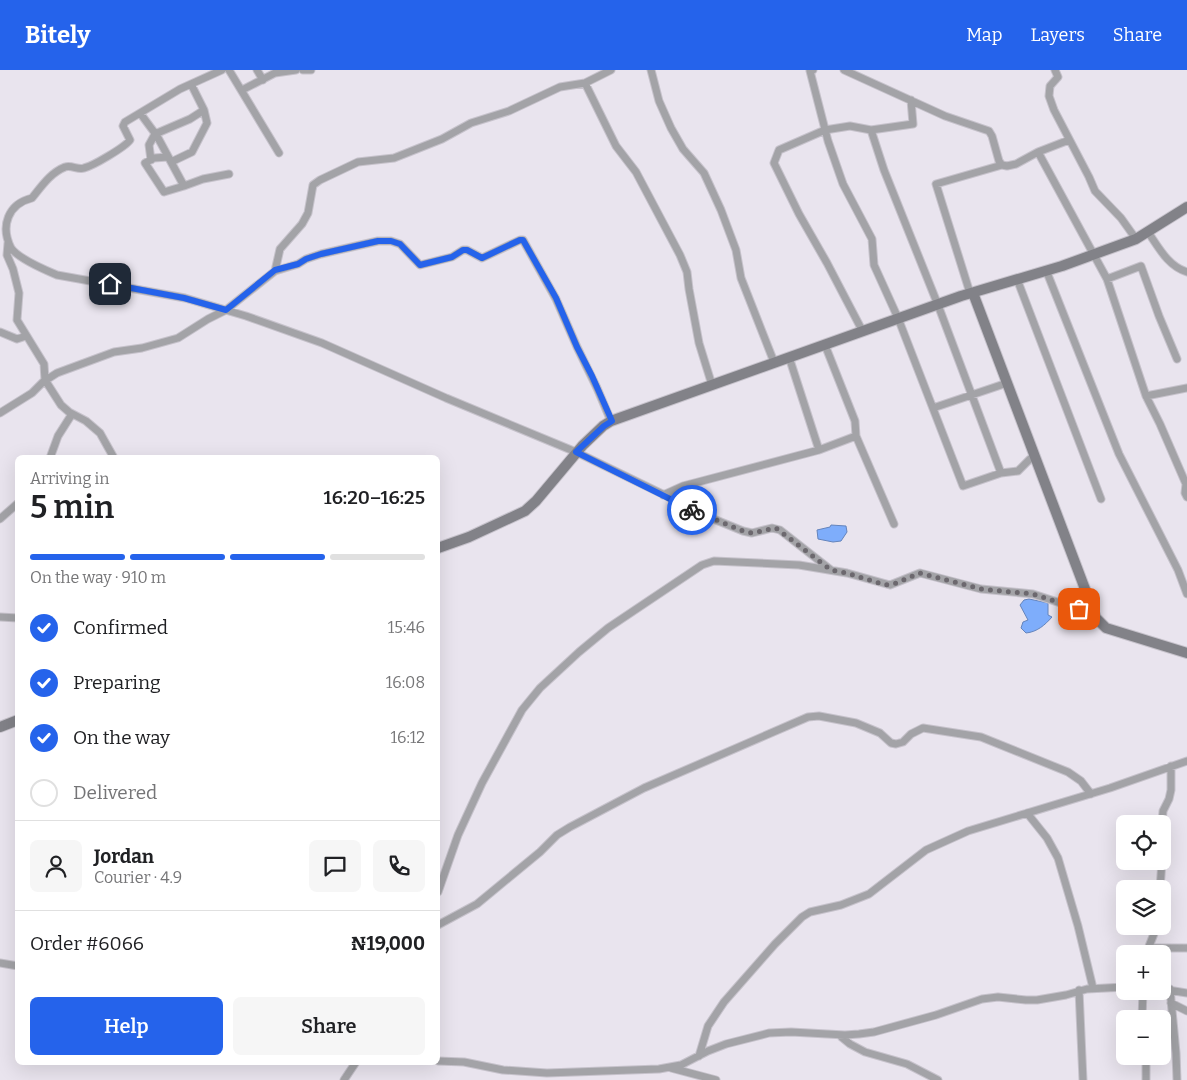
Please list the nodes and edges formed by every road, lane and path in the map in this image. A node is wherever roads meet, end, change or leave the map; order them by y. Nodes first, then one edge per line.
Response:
1 (222, 70) edge
2 (229, 70) edge
3 (257, 70) edge
4 (296, 70) edge
5 (303, 70) edge
6 (311, 70) edge
7 (611, 70) edge
8 (651, 70) edge
9 (813, 70) edge
10 (844, 70) edge
11 (1055, 70) edge
12 (263, 80) junction
13 (585, 83) junction
14 (191, 84) junction
15 (242, 90) junction
16 (911, 100) junction
17 (204, 110) junction
18 (140, 113) junction
19 (826, 130) junction
20 (870, 130) junction
21 (156, 134) junction
22 (1069, 140) junction
23 (1038, 152) junction
24 (279, 153) dead end
25 (150, 160) junction
26 (170, 160) junction
27 (1002, 165) junction
28 (229, 174) dead end
29 (184, 186) junction
30 (1187, 207) edge
31 (1148, 232) junction
32 (1136, 238) junction
33 (8, 243) junction
34 (1094, 254) junction
35 (275, 270) junction
36 (1046, 270) junction
37 (1187, 272) edge
38 (1017, 279) junction
39 (1107, 279) junction
40 (971, 293) junction
41 (938, 305) junction
42 (226, 310) junction
43 (898, 318) junction
44 (0, 332) edge
45 (863, 332) junction
46 (26, 336) junction
47 (825, 345) junction
48 (788, 357) junction
49 (1178, 359) dead end
50 (774, 362) junction
51 (45, 380) junction
52 (1007, 383) junction
53 (712, 385) junction
54 (1187, 388) edge
55 (972, 395) junction
56 (1146, 396) junction
57 (933, 408) junction
58 (0, 413) edge
59 (72, 414) junction
60 (612, 421) junction
61 (856, 436) junction
62 (820, 450) junction
63 (576, 452) junction
64 (51, 455) edge
65 (112, 455) edge
66 (1034, 456) junction
67 (1001, 473) junction
68 (663, 495) junction
69 (1187, 497) edge
70 (1101, 499) dead end
71 (15, 506) edge
72 (0, 519) edge
73 (894, 524) dead end
74 (440, 547) edge
75 (831, 570) junction
76 (1184, 576) edge
77 (1187, 594) edge
78 (1094, 614) junction
79 (0, 617) edge
80 (15, 618) edge
81 (1187, 653) edge
82 (15, 721) edge
83 (0, 727) edge
84 (1187, 761) edge
85 (1171, 766) junction
86 (1091, 794) junction
87 (1027, 813) junction
88 (1163, 815) edge
89 (440, 886) edge
90 (440, 925) edge
91 (1187, 948) edge
92 (1171, 949) edge
93 (0, 963) edge
94 (15, 966) edge
95 (1116, 987) edge
96 (1093, 988) junction
97 (1079, 990) junction
98 (1171, 990) edge
99 (1187, 993) edge
100 (1170, 1000) edge
101 (1171, 1003) junction
102 (1187, 1011) edge
103 (839, 1035) junction
104 (699, 1056) junction
105 (440, 1061) edge
106 (354, 1065) edge
107 (1146, 1065) edge
108 (668, 1068) junction
109 (344, 1080) edge
110 (716, 1080) edge
111 (938, 1080) edge
112 (1083, 1080) edge
113 (1146, 1080) edge
114 (1177, 1080) edge

1 - 14 street
2 - 15 street
3 - 12 street
4 - 12 street
5 - 6 street
7 - 13 street
8 - 50 street
9 - 19 street
10 - 16 street
11 - 22 street
12 - 15 street
13 - 35 street
13 - 53 street
14 - 17 street
14 - 18 street
15 - 24 street
16 - 20 street
16 - 27 street
17 - 21 street
17 - 26 street
18 - 21 street
18 - 33 street
19 - 20 street
19 - 43 street
19 - 45 street
20 - 41 street
21 - 25 street
21 - 26 street
22 - 23 street
22 - 32 street
23 - 27 street
23 - 34 street
25 - 26 street
25 - 29 street
26 - 29 street
27 - 40 street
28 - 29 street
30 - 31 street
31 - 32 street
31 - 37 street
32 - 34 street
33 - 42 street
33 - 46 street
34 - 36 street
34 - 39 street
35 - 42 street
35 - 60 street
36 - 38 street
36 - 76 street
38 - 40 street
38 - 70 street
39 - 49 street
39 - 56 street
40 - 41 street
40 - 52 street
41 - 43 street
41 - 55 street
42 - 51 street
42 - 63 street
43 - 45 street
43 - 57 street
44 - 46 street
45 - 47 street
46 - 51 street
47 - 48 street
47 - 61 street
48 - 50 street
48 - 62 street
50 - 53 street
51 - 58 street
51 - 59 street
52 - 55 street
52 - 66 street
53 - 60 street
54 - 56 street
55 - 57 street
55 - 67 street
56 - 69 street
57 - 67 street
59 - 64 street
59 - 65 street
60 - 63 street
61 - 62 street
61 - 73 street
62 - 68 street
63 - 68 street
63 - 74 street
66 - 67 street
66 - 78 street
68 - 75 street
71 - 72 street
75 - 78 street
75 - 89 street
76 - 77 street
78 - 81 street
79 - 80 street
82 - 83 street
84 - 85 street
85 - 86 street
85 - 88 street
86 - 87 street
86 - 90 street
87 - 96 street
87 - 104 street
91 - 92 street
93 - 94 street
95 - 96 street
96 - 97 street
97 - 103 street
97 - 112 street
98 - 99 street
100 - 101 street
101 - 102 street
101 - 114 street
103 - 104 street
103 - 111 street
104 - 108 street
105 - 108 street
106 - 109 street
107 - 113 street
108 - 110 street

